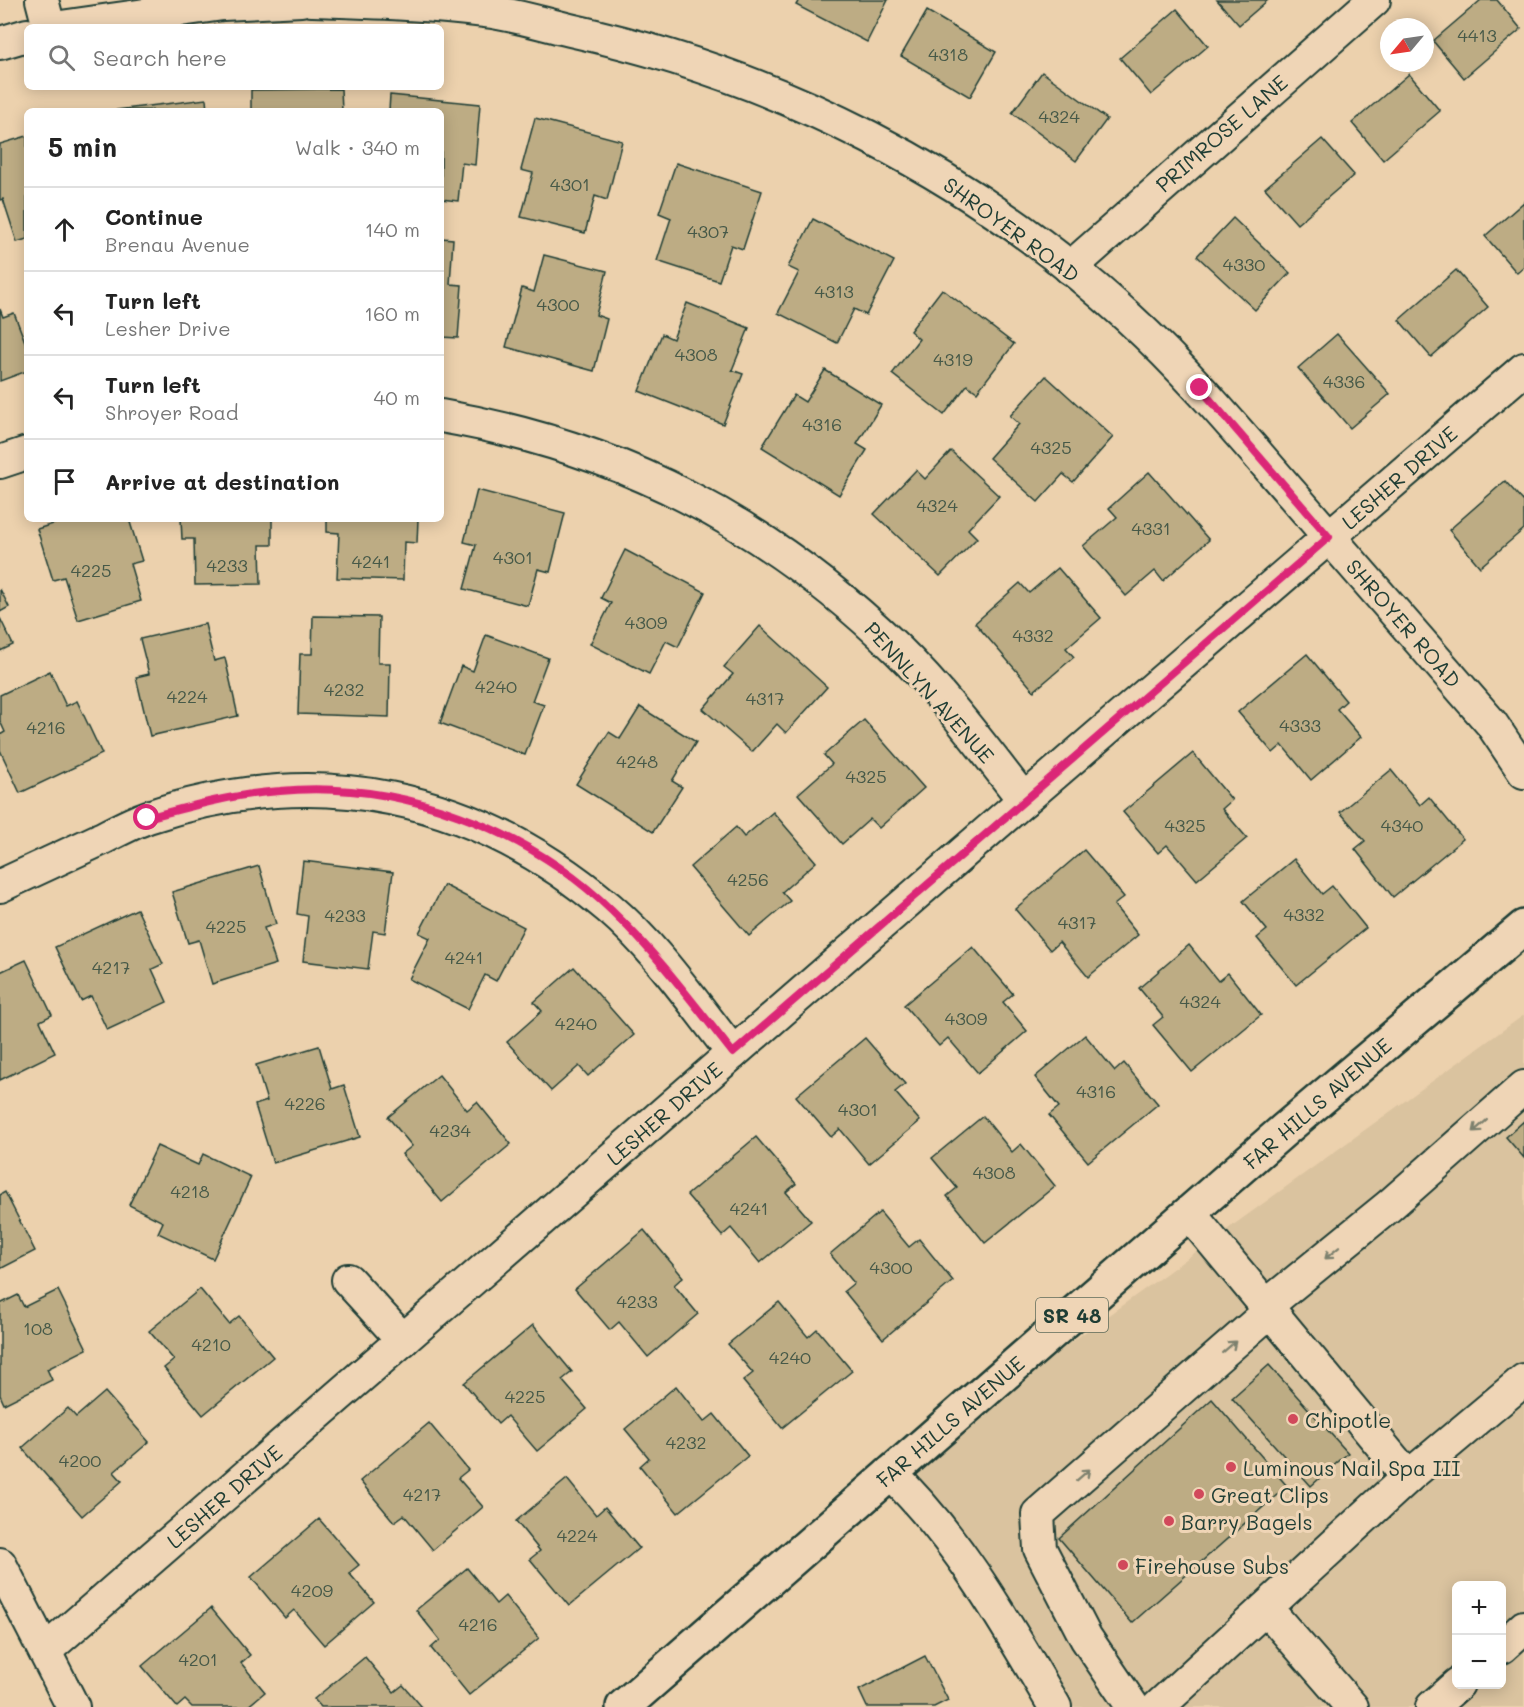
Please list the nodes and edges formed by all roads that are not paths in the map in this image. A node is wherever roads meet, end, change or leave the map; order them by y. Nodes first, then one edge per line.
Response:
1 (42, 0) edge
2 (302, 0) edge
3 (312, 0) edge
4 (1374, 0) edge
5 (495, 6) edge
6 (48, 24) edge
7 (82, 24) edge
8 (24, 36) edge
9 (0, 43) edge
10 (1070, 267) junction
11 (1524, 369) edge
12 (444, 417) edge
13 (24, 454) edge
14 (0, 462) edge
15 (1329, 537) junction
16 (1524, 772) edge
17 (1024, 800) junction
18 (0, 886) edge
19 (1524, 927) edge
20 (733, 1053) junction
21 (1524, 1088) edge
22 (1189, 1213) junction
23 (348, 1280) dead end
24 (1268, 1308) junction
25 (403, 1340) junction
26 (1524, 1380) edge
27 (890, 1473) junction
28 (1408, 1478) junction
29 (0, 1564) edge
30 (1266, 1608) junction
31 (1524, 1627) edge
32 (1506, 1643) edge
33 (45, 1652) junction
34 (1452, 1689) edge
35 (73, 1707) edge
36 (623, 1707) edge
37 (1054, 1707) edge
38 (1133, 1707) edge
39 (1158, 1707) edge
40 (1352, 1707) edge
41 (1432, 1707) edge

1 - 6 street
2 - 7 street
3 - 5 street, SHROYER ROAD
4 - 10 street, PRIMROSE LANE
5 - 10 street, SHROYER ROAD
8 - 9 street
10 - 15 street, SHROYER ROAD
11 - 15 street, LESHER DRIVE
12 - 17 street, PENNLYN AVENUE
13 - 14 street
15 - 16 street, SHROYER ROAD
15 - 17 street, LESHER DRIVE
17 - 20 street, LESHER DRIVE
18 - 20 street
19 - 22 main road, FAR HILLS AVENUE / SR 48
20 - 25 street, LESHER DRIVE
21 -> 24 street
22 - 24 street
22 - 27 main road, FAR HILLS AVENUE / SR 48
23 - 25 street
24 - 28 street
38 -> 24 street
25 - 33 street, LESHER DRIVE
26 - 28 street
27 - 36 main road, FAR HILLS AVENUE / SR 48
27 - 37 street
28 - 30 street
29 - 33 street
30 - 39 street
30 - 40 street
31 - 32 street
33 - 35 street
34 - 41 street

